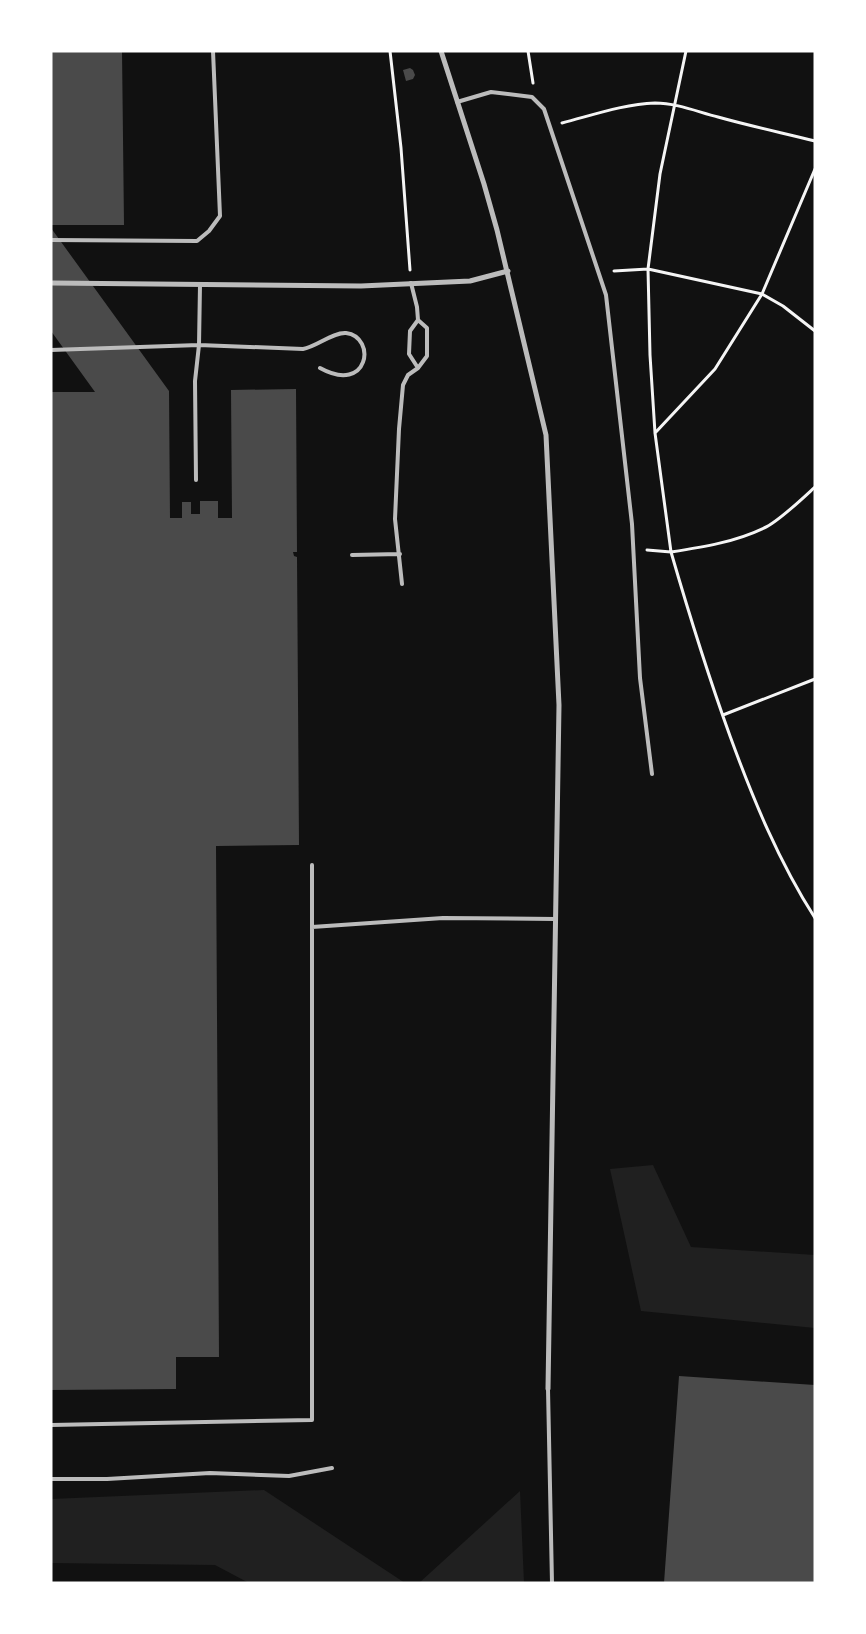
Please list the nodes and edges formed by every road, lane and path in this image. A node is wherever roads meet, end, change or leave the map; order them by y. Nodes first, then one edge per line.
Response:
1 (213, 51) edge
2 (390, 51) edge
3 (441, 51) edge
4 (528, 51) edge
5 (686, 51) edge
6 (536, 101) junction
7 (457, 102) junction
8 (674, 104) junction
9 (550, 127) junction
10 (815, 141) edge
11 (815, 169) edge
12 (51, 240) edge
13 (648, 269) junction
14 (508, 271) junction
15 (598, 272) junction
16 (51, 283) edge
17 (411, 283) junction
18 (200, 285) junction
19 (762, 294) junction
20 (418, 320) junction
21 (815, 331) edge
22 (199, 345) junction
23 (51, 350) edge
24 (320, 368) dead end
25 (418, 368) junction
26 (655, 433) junction
27 (196, 480) dead end
28 (815, 487) edge
29 (634, 550) junction
30 (671, 552) junction
31 (400, 554) junction
32 (352, 555) dead end
33 (402, 584) dead end
34 (815, 679) edge
35 (723, 715) junction
36 (652, 774) dead end
37 (312, 865) dead end
38 (815, 918) edge
39 (556, 919) junction
40 (312, 927) junction
41 (548, 1389) joint
42 (51, 1425) edge
43 (332, 1468) dead end
44 (51, 1479) edge
45 (552, 1583) edge

1 - 12 lane
2 - 17 path
3 - 7 street
4 - 6 path
5 - 8 path
6 - 7 lane
6 - 9 lane
7 - 14 street
8 - 9 path
8 - 10 path
8 - 13 path
9 - 15 lane
11 - 19 path
13 - 15 path
13 - 19 path
13 - 26 path
14 - 17 street
14 - 39 street
15 - 29 lane
16 - 18 street
17 - 18 street
17 - 20 lane
18 - 22 lane
19 - 21 path
19 - 26 path
20 - 25 lane
20 - 25 lane
22 - 23 lane
22 - 24 lane
22 - 27 lane
25 - 31 lane
26 - 30 path
28 - 30 path
29 - 30 path
29 - 36 lane
30 - 35 path
31 - 32 lane
31 - 33 lane
34 - 35 path
35 - 38 path
37 - 40 lane
39 - 40 lane
39 - 41 street
40 - 42 lane
41 - 45 lane
43 - 44 lane

